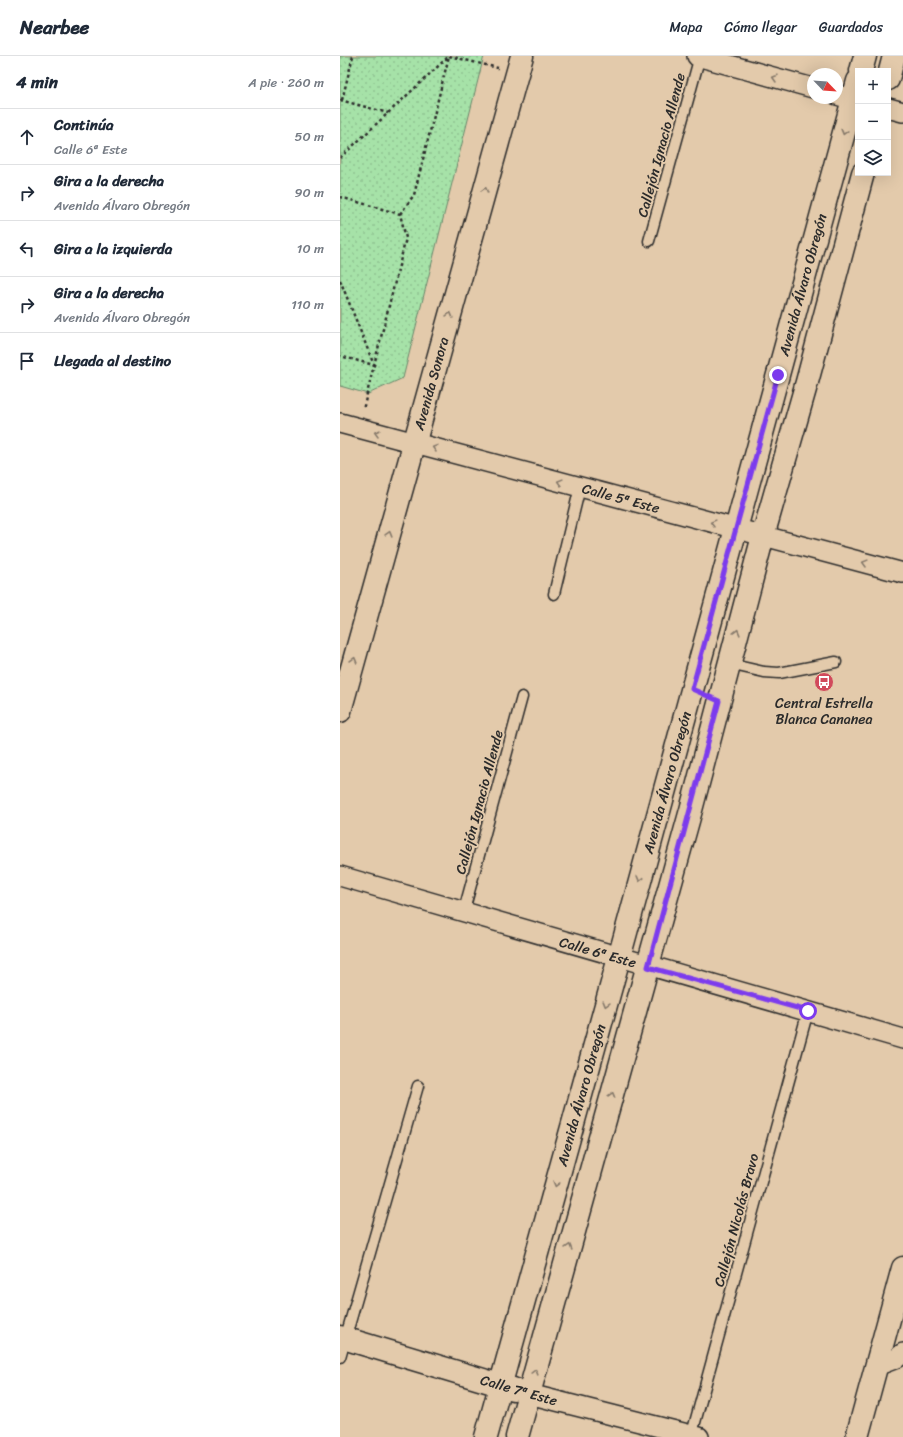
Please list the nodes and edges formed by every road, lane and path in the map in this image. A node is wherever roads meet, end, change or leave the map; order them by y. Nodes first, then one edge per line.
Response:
1 (353, 56) edge
2 (449, 56) edge
3 (699, 56) edge
4 (865, 56) edge
5 (894, 56) edge
6 (520, 64) edge
7 (862, 68) edge
8 (891, 68) edge
9 (807, 86) edge
10 (852, 94) edge
11 (341, 100) edge
12 (891, 109) edge
13 (903, 112) edge
14 (388, 113) junction
15 (340, 158) edge
16 (862, 176) edge
17 (340, 197) edge
18 (400, 214) junction
19 (649, 241) dead end
20 (340, 280) edge
21 (340, 356) edge
22 (374, 366) junction
23 (778, 375) junction
24 (807, 382) junction
25 (340, 423) edge
26 (358, 428) junction
27 (415, 443) junction
28 (580, 487) junction
29 (736, 530) junction
30 (763, 536) junction
31 (903, 573) edge
32 (554, 594) dead end
33 (836, 662) dead end
34 (729, 664) junction
35 (692, 689) junction
36 (522, 697) dead end
37 (719, 701) junction
38 (340, 711) edge
39 (340, 876) edge
40 (464, 914) junction
41 (619, 958) junction
42 (648, 967) junction
43 (808, 1011) junction
44 (903, 1039) edge
45 (418, 1086) dead end
46 (574, 1117) junction
47 (605, 1122) junction
48 (903, 1268) edge
49 (342, 1344) edge
50 (903, 1353) edge
51 (876, 1366) junction
52 (500, 1386) junction
53 (529, 1394) junction
54 (694, 1436) edge
55 (486, 1437) edge
56 (517, 1437) edge
57 (857, 1437) edge

1 - 11 path
2 - 6 path
9 -> 3 street
3 - 19 lane, Callejón Ignacio Allende
4 - 7 street
5 - 8 street
27 -> 6 street, Avenida Sonora
10 -> 23 street, Avenida Álvaro Obregón
11 - 14 path
12 - 13 street
14 - 15 path
14 - 18 path
16 - 24 street
17 - 18 path
18 - 22 path
20 - 22 path
21 - 22 path
22 - 26 path
23 - 24 street
23 - 29 street, Avenida Álvaro Obregón
24 - 30 street
25 - 26 street, Calle 5ª Este
27 -> 26 street, Calle 5ª Este
28 -> 27 street, Calle 5ª Este
38 -> 27 street, Avenida Sonora
29 -> 28 street, Calle 5ª Este
28 - 32 lane
29 - 30 street, Calle 5ª Este
29 - 35 street, Avenida Álvaro Obregón
31 -> 30 street, Calle 5ª Este
34 -> 30 street
33 - 34 lane
34 - 37 street
35 - 37 street
35 -> 41 street, Avenida Álvaro Obregón
36 - 40 lane, Callejón Ignacio Allende
37 - 42 street
39 - 40 street, Calle 6ª Este
40 - 41 street, Calle 6ª Este
41 - 42 street, Calle 6ª Este
41 -> 46 street, Avenida Álvaro Obregón
42 - 43 street, Calle 6ª Este
47 -> 42 street
43 - 44 street, Calle 6ª Este
43 - 54 lane, Callejón Nicolás Bravo
45 - 49 lane
46 - 47 street
46 -> 52 street, Avenida Álvaro Obregón
53 -> 47 street
48 - 51 street
49 - 52 street, Calle 7ª Este
50 - 51 street
51 - 57 street
52 - 53 street, Calle 7ª Este
52 - 55 street, Avenida Álvaro Obregón
53 - 54 street, Calle 7ª Este
53 - 56 street

